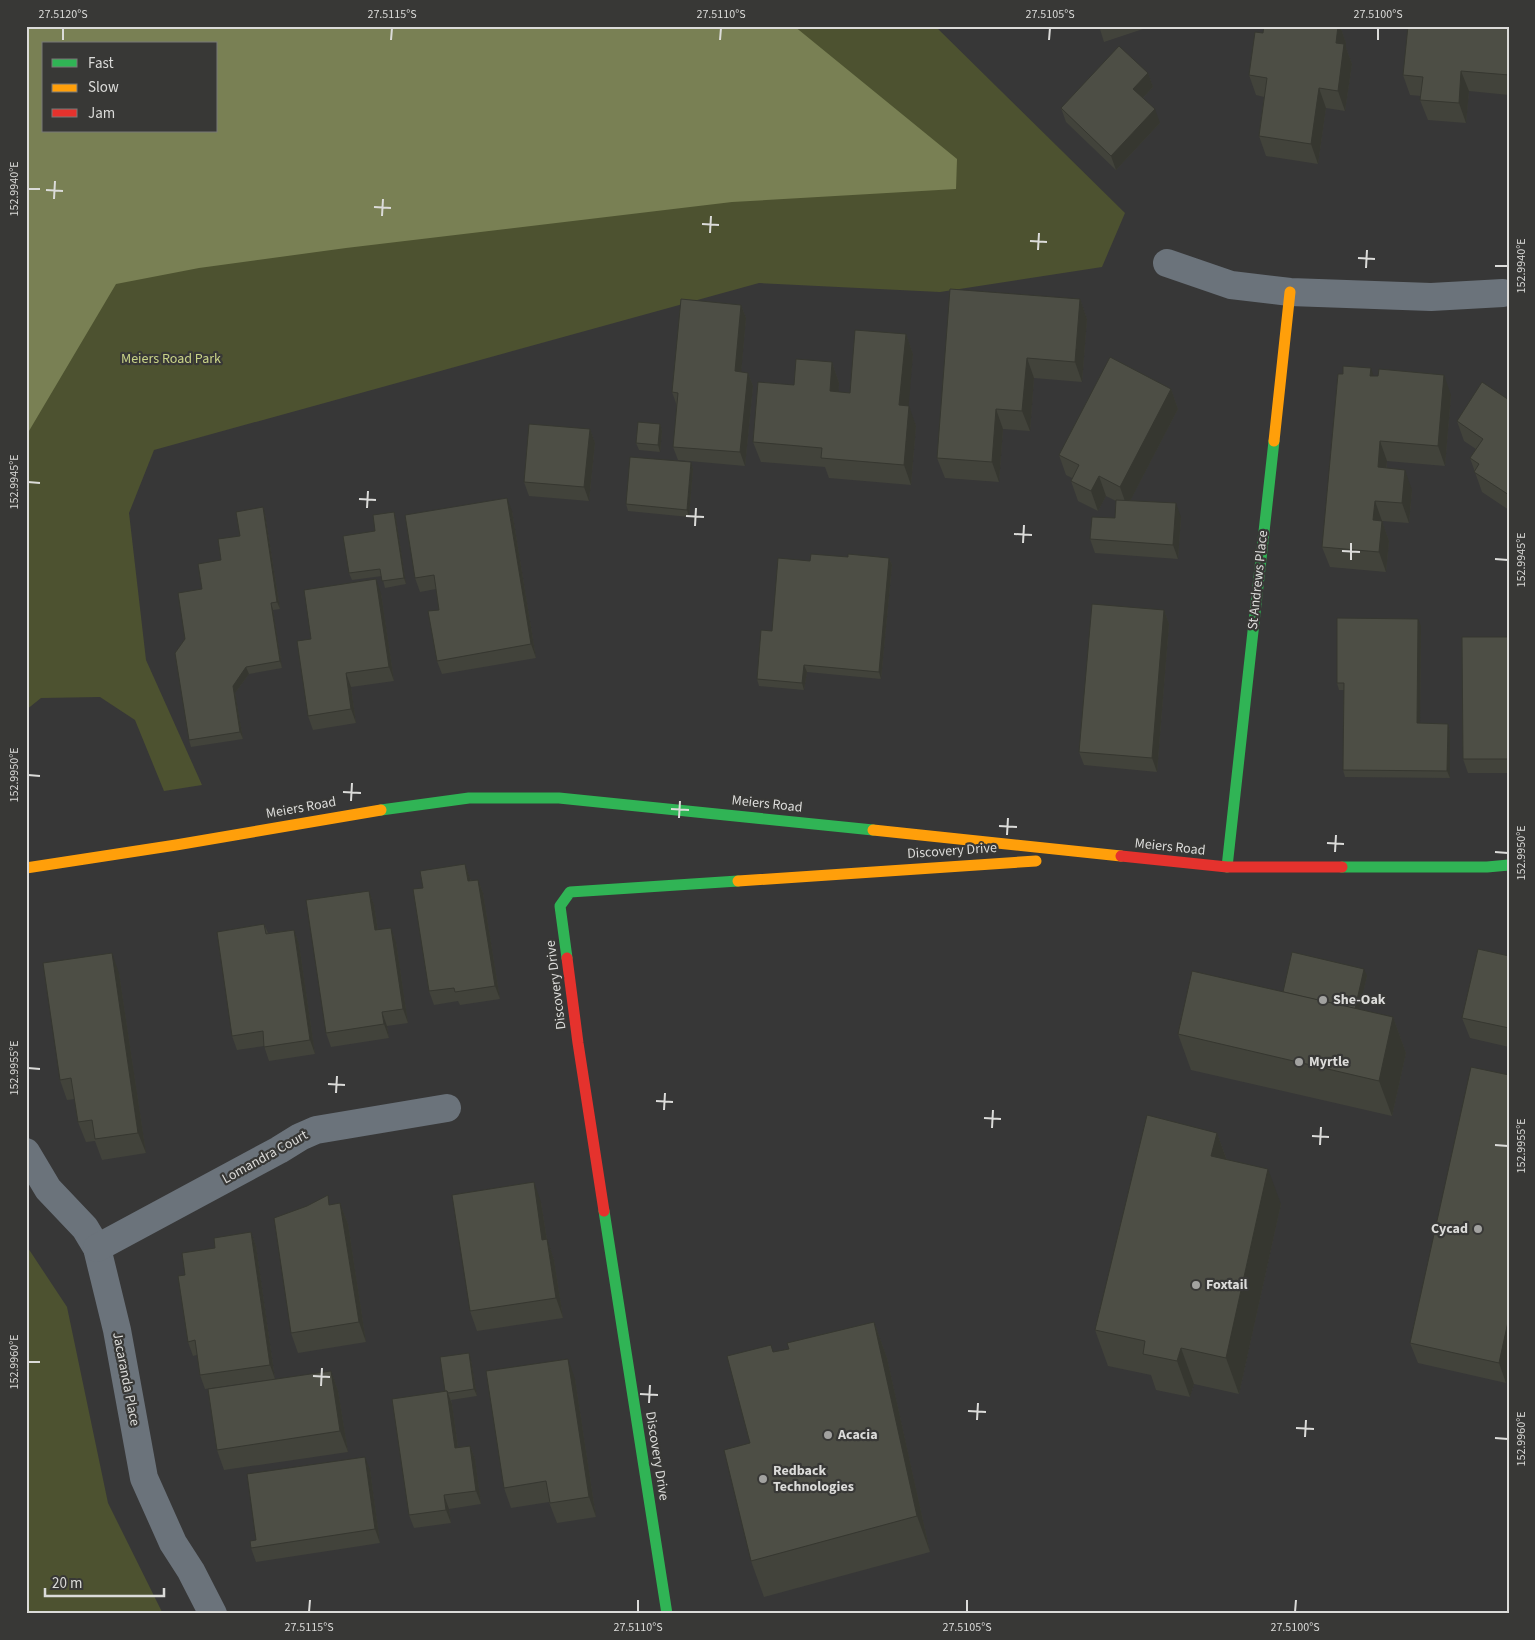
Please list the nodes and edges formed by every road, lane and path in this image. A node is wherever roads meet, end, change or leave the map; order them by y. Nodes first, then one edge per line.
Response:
1 (1167, 263) dead end
2 (1290, 292) junction
3 (1503, 293) dead end
4 (1110, 856) junction
5 (1509, 865) edge
6 (1227, 867) junction
7 (26, 868) edge
8 (447, 1108) dead end
9 (26, 1152) edge
10 (97, 1248) junction
11 (213, 1614) edge
12 (667, 1614) edge

1 - 2 street
2 - 3 street
2 - 6 street, St Andrews Place
4 - 6 street, Meiers Road
4 - 7 street, Meiers Road
4 - 12 street, Discovery Drive
5 - 6 street, Meiers Road
8 - 10 street, Lomandra Court
9 - 10 street, Jacaranda Place
10 - 11 street, Jacaranda Place

